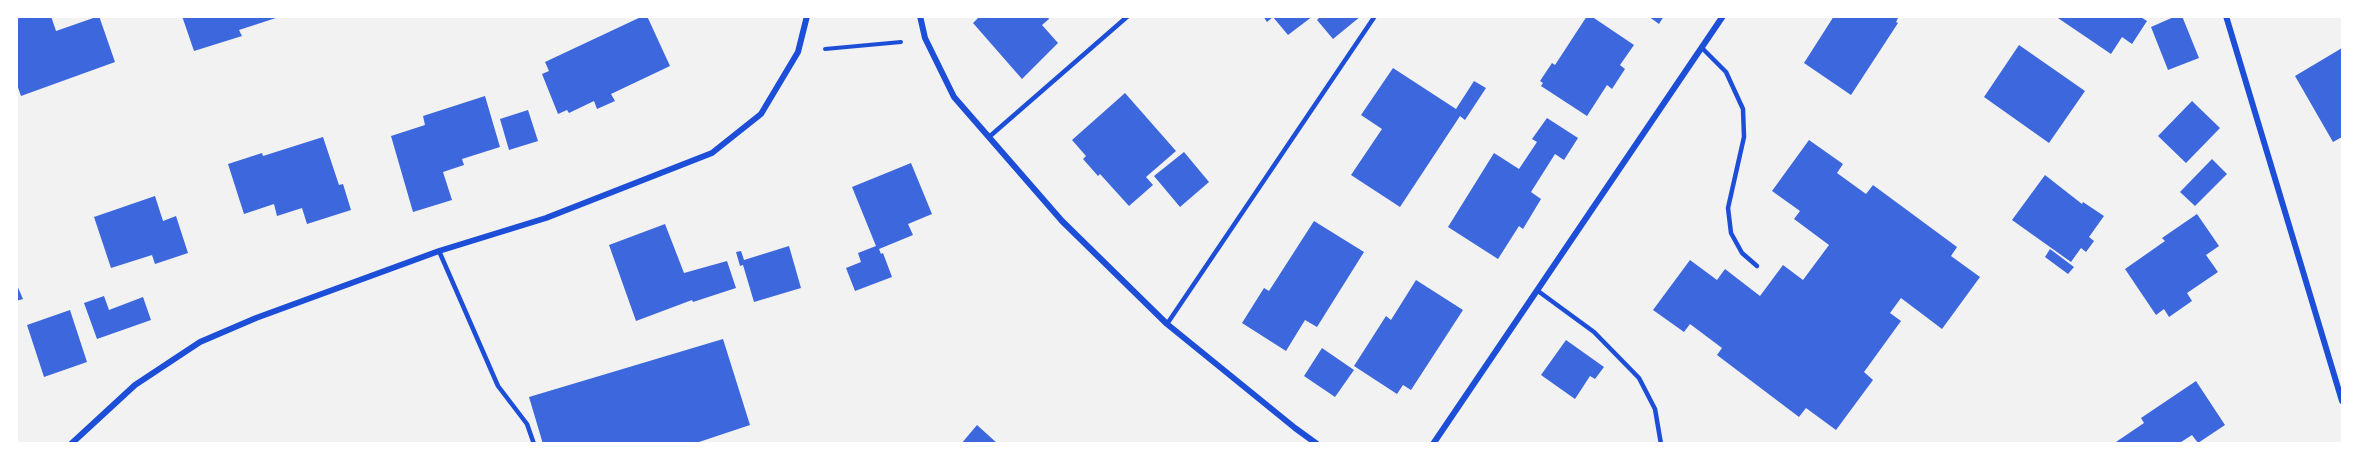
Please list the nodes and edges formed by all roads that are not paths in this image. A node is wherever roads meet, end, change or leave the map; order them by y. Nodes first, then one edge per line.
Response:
1 (807, 16) edge
2 (920, 16) edge
3 (1128, 16) edge
4 (1375, 16) edge
5 (1723, 16) edge
6 (2226, 16) edge
7 (1702, 48) junction
8 (989, 137) junction
9 (439, 251) junction
10 (1757, 266) dead end
11 (1538, 291) junction
12 (1167, 324) junction
13 (2343, 401) edge
14 (71, 444) edge
15 (534, 444) edge
16 (1317, 444) edge
17 (1433, 444) edge
18 (1661, 444) edge

1 - 9 street
2 - 8 street
3 - 8 lane
4 - 12 lane
5 - 7 street
6 - 13 street
7 - 10 lane
7 - 11 street
8 - 12 street
9 - 14 street
9 - 15 lane
11 - 17 street
11 - 18 lane
12 - 16 street

